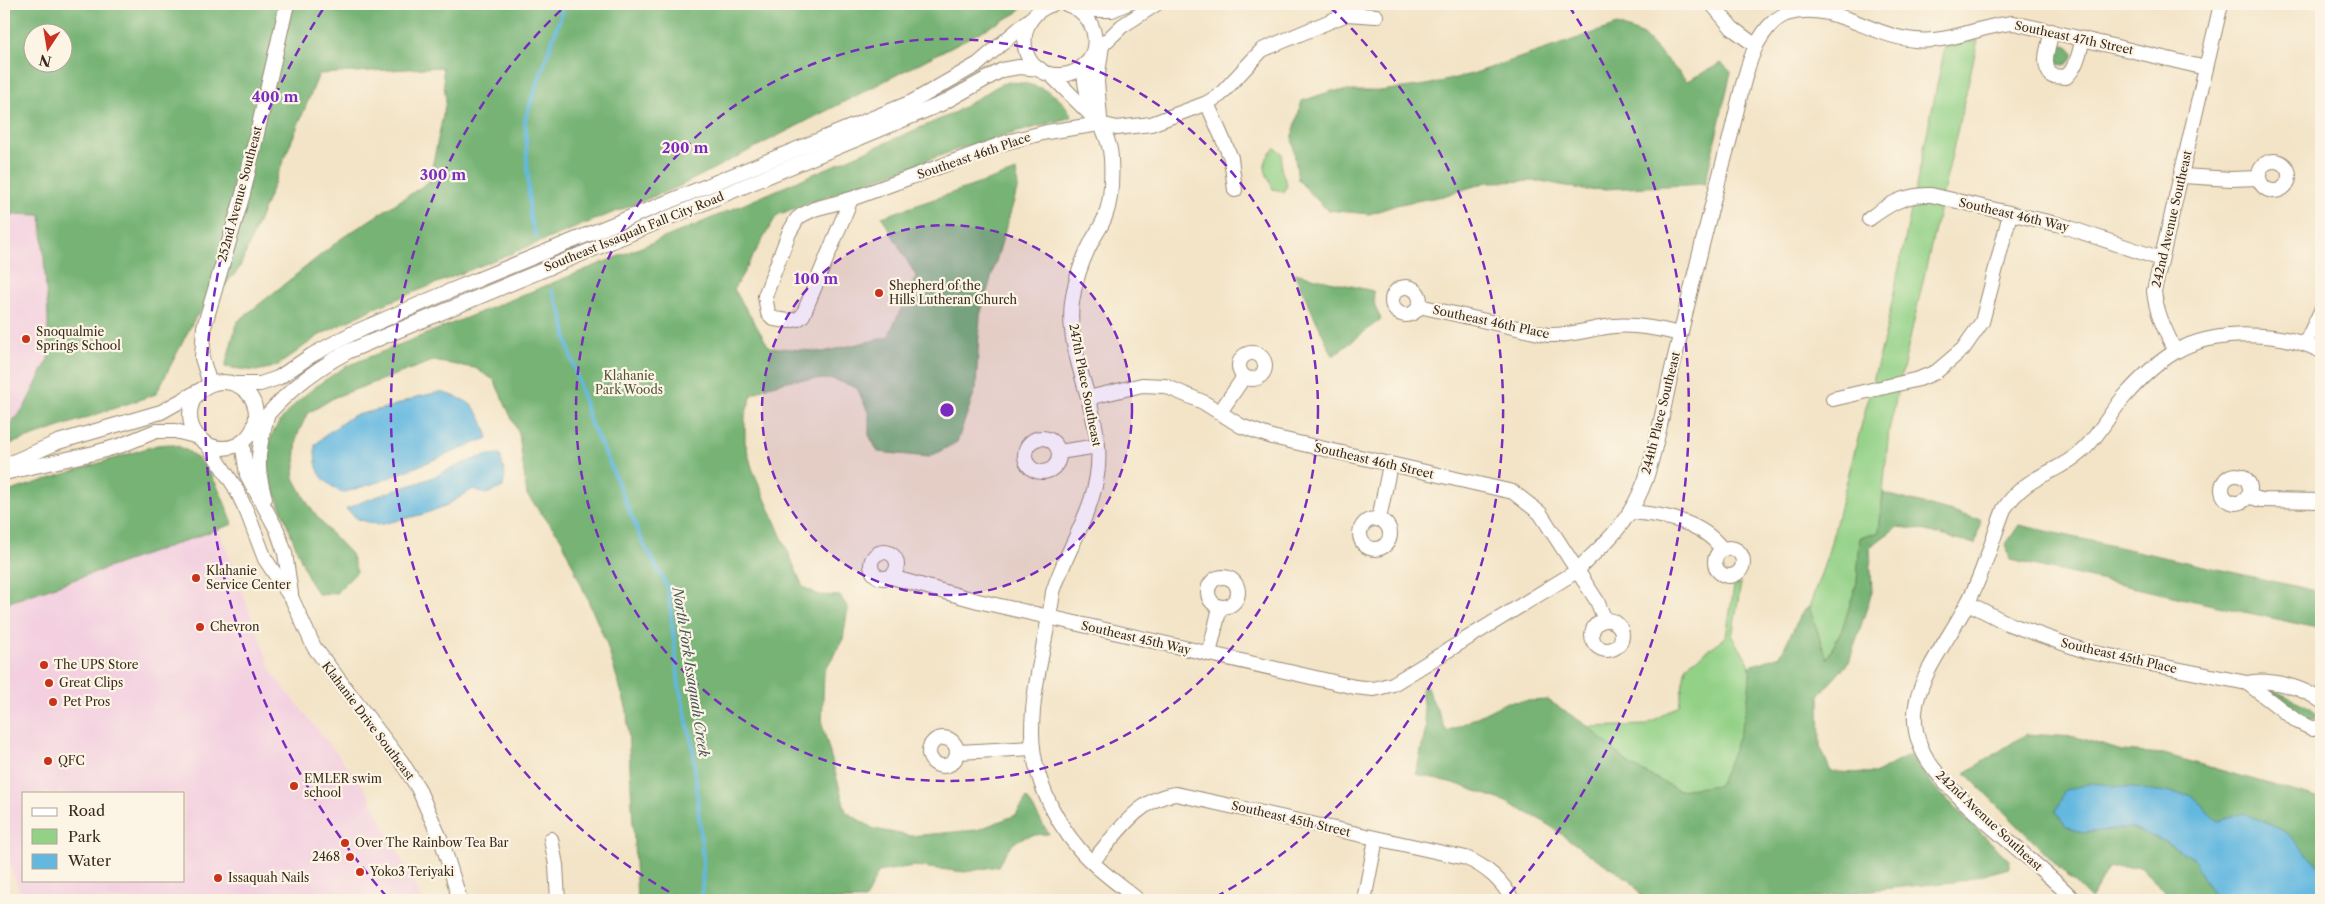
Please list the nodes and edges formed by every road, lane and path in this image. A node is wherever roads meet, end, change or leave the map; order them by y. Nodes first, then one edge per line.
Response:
1 (287, 4) edge
2 (1052, 4) edge
3 (1066, 4) edge
4 (1126, 4) edge
5 (1156, 4) edge
6 (1712, 4) edge
7 (2221, 4) edge
8 (1081, 10) junction
9 (1376, 16) dead end
10 (1028, 21) junction
11 (2052, 31) junction
12 (2083, 39) junction
13 (1103, 42) junction
14 (1756, 46) junction
15 (1087, 61) junction
16 (2206, 68) junction
17 (1045, 71) junction
18 (1207, 103) junction
19 (1100, 124) junction
20 (2183, 176) junction
21 (2259, 178) dead end
22 (1235, 190) dead end
23 (852, 199) junction
24 (2010, 214) junction
25 (1869, 219) dead end
26 (2161, 259) junction
27 (1420, 306) dead end
28 (2321, 311) edge
29 (1680, 334) junction
30 (2305, 344) junction
31 (2175, 351) junction
32 (2321, 351) edge
33 (1244, 377) dead end
34 (236, 384) junction
35 (206, 387) junction
36 (1088, 398) junction
37 (1833, 399) dead end
38 (1220, 412) junction
39 (268, 413) junction
40 (246, 438) junction
41 (203, 441) junction
42 (1098, 446) junction
43 (1059, 452) dead end
44 (1390, 465) junction
45 (4, 466) edge
46 (4, 474) edge
47 (2248, 496) dead end
48 (2321, 501) edge
49 (1630, 512) junction
50 (1379, 519) dead end
51 (277, 530) junction
52 (1722, 549) dead end
53 (1577, 571) junction
54 (891, 577) dead end
55 (292, 600) junction
56 (1968, 603) junction
57 (1220, 607) dead end
58 (1050, 618) junction
59 (1605, 620) dead end
60 (1209, 654) junction
61 (2246, 683) junction
62 (1384, 687) joint
63 (2321, 701) edge
64 (2321, 726) edge
65 (1033, 748) junction
66 (958, 752) dead end
67 (551, 839) dead end
68 (1376, 839) junction
69 (1092, 862) junction
70 (460, 900) edge
71 (558, 900) edge
72 (1138, 900) edge
73 (1364, 900) edge
74 (1512, 900) edge
75 (2074, 900) edge

1 - 35 street, 252nd Avenue Southeast
2 - 10 street, Southeast Issaquah Fall City Road
3 - 8 street
4 - 8 street
5 - 13 street
6 - 14 street
7 - 16 street, 242nd Avenue Southeast
8 - 15 street, 247th Place Southeast
9 - 18 street, Southeast 46th Place
10 - 17 street, 247th Place Southeast
10 - 34 street, Southeast Issaquah Fall City Road
11 - 12 street, Southeast 47th Street
11 - 12 street
11 - 14 street, Southeast 47th Street
12 - 16 street, Southeast 47th Street
13 - 15 street
13 - 19 street, 247th Place Southeast
14 - 29 street, 244th Place Southeast
15 - 17 street, Southeast Issaquah Fall City Road
15 - 19 street, 247th Place Southeast
16 - 20 street, 242nd Avenue Southeast
17 - 19 street, 247th Place Southeast
17 - 39 street, Southeast Issaquah Fall City Road
18 - 19 street, Southeast 46th Place
18 - 22 street
19 - 23 street, Southeast 46th Place
19 - 36 street, 247th Place Southeast
20 - 21 street
20 - 26 street, 242nd Avenue Southeast
23 - 23 street, Southeast 46th Place
24 - 25 street, Southeast 46th Way
24 - 26 street, Southeast 46th Way
24 - 37 street
26 - 31 street, 242nd Avenue Southeast
27 - 29 street, Southeast 46th Place
28 - 30 street
29 - 49 street, 244th Place Southeast
30 - 31 street
30 - 32 street
31 - 56 street, 242nd Avenue Southeast
33 - 38 street
34 - 35 street
34 - 40 street
35 - 41 street
35 - 45 street
36 - 38 street, Southeast 46th Street
36 - 42 street, 247th Place Southeast
38 - 44 street, Southeast 46th Street
39 - 40 street, Southeast Issaquah Fall City Road
39 - 51 street
40 - 41 street
40 - 51 street, Klahanie Drive Southeast
41 - 46 street
41 - 55 street, Klahanie Drive Southeast
42 - 43 street
42 - 58 street, 247th Place Southeast
44 - 50 street
44 - 53 street, Southeast 46th Street
47 - 48 street
49 - 52 street
49 - 53 street, 244th Place Southeast
51 - 55 street, Klahanie Drive Southeast
53 - 59 street, Southeast 46th Street
53 - 62 street, 244th Place Southeast
54 - 58 street, Southeast 45th Way
55 - 70 street, Klahanie Drive Southeast
56 - 61 street, Southeast 45th Place
56 - 75 street, 242nd Avenue Southeast
57 - 60 street
58 - 60 street, Southeast 45th Way
58 - 65 street, 247th Place Southeast
60 - 62 street, Southeast 45th Way
61 - 63 street, Southeast 45th Place
61 - 64 street, Southeast 45th Place
65 - 66 street
65 - 69 street, 247th Place Southeast
67 - 71 street
68 - 69 street, Southeast 45th Street
68 - 73 street
68 - 74 street, Southeast 45th Street
69 - 72 street, 247th Place Southeast

